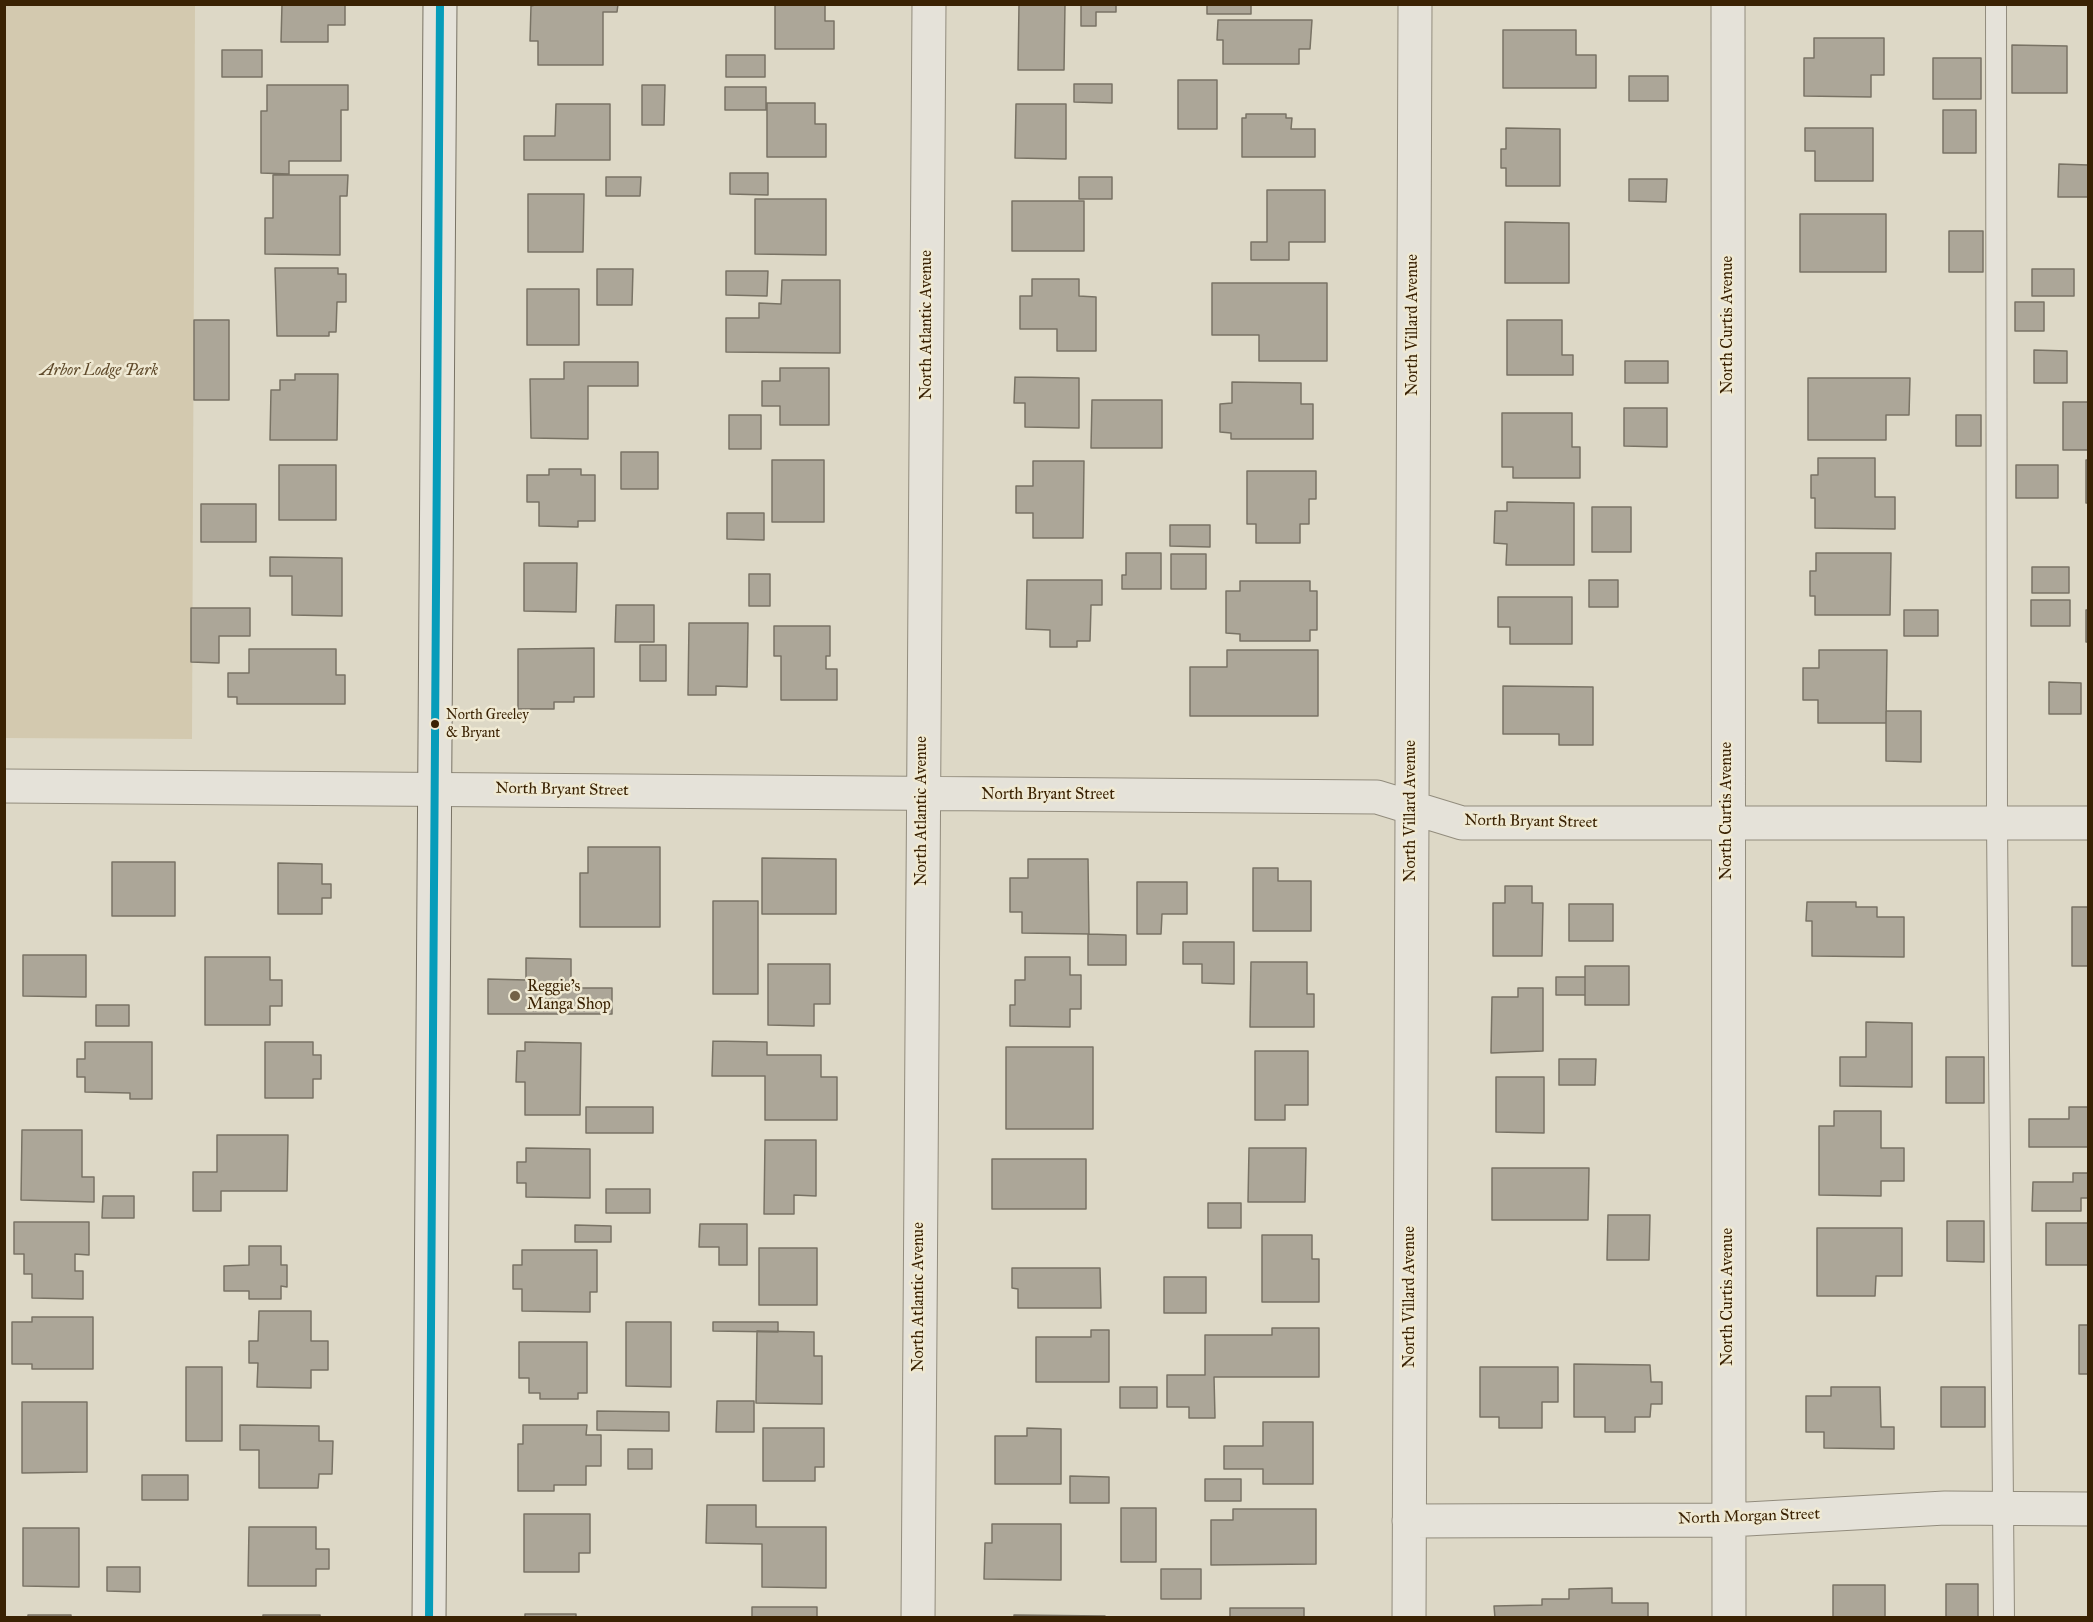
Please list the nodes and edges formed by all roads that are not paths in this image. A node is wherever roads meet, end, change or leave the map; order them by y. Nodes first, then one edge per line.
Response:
1 (440, 4) edge
2 (929, 4) edge
3 (1414, 4) edge
4 (1728, 4) edge
5 (1996, 4) edge
6 (4, 786) edge
7 (435, 789) junction
8 (922, 794) junction
9 (1411, 808) junction
10 (1727, 823) junction
11 (1997, 823) junction
12 (2088, 823) edge
13 (2004, 1507) junction
14 (2088, 1509) edge
15 (1729, 1520) junction
16 (1409, 1521) junction
17 (429, 1617) edge
18 (918, 1617) edge
19 (1409, 1617) edge
20 (1729, 1617) edge
21 (2004, 1617) edge

1 - 7 street
2 - 8 street, North Atlantic Avenue
3 - 9 street, North Villard Avenue
4 - 10 street, North Curtis Avenue
5 - 11 lane
6 - 7 street, North Bryant Street
7 - 8 street, North Bryant Street
7 - 17 street
8 - 9 street, North Bryant Street
8 - 18 street, North Atlantic Avenue
9 - 10 street, North Bryant Street
9 - 16 street, North Villard Avenue
10 - 11 street, North Bryant Street
10 - 15 street, North Curtis Avenue
11 - 12 street, North Bryant Street
11 - 13 lane
13 - 14 street, North Morgan Street
13 - 15 street, North Morgan Street
13 - 21 lane
15 - 16 street, North Morgan Street
15 - 20 street, North Curtis Avenue
16 - 19 street, North Villard Avenue

